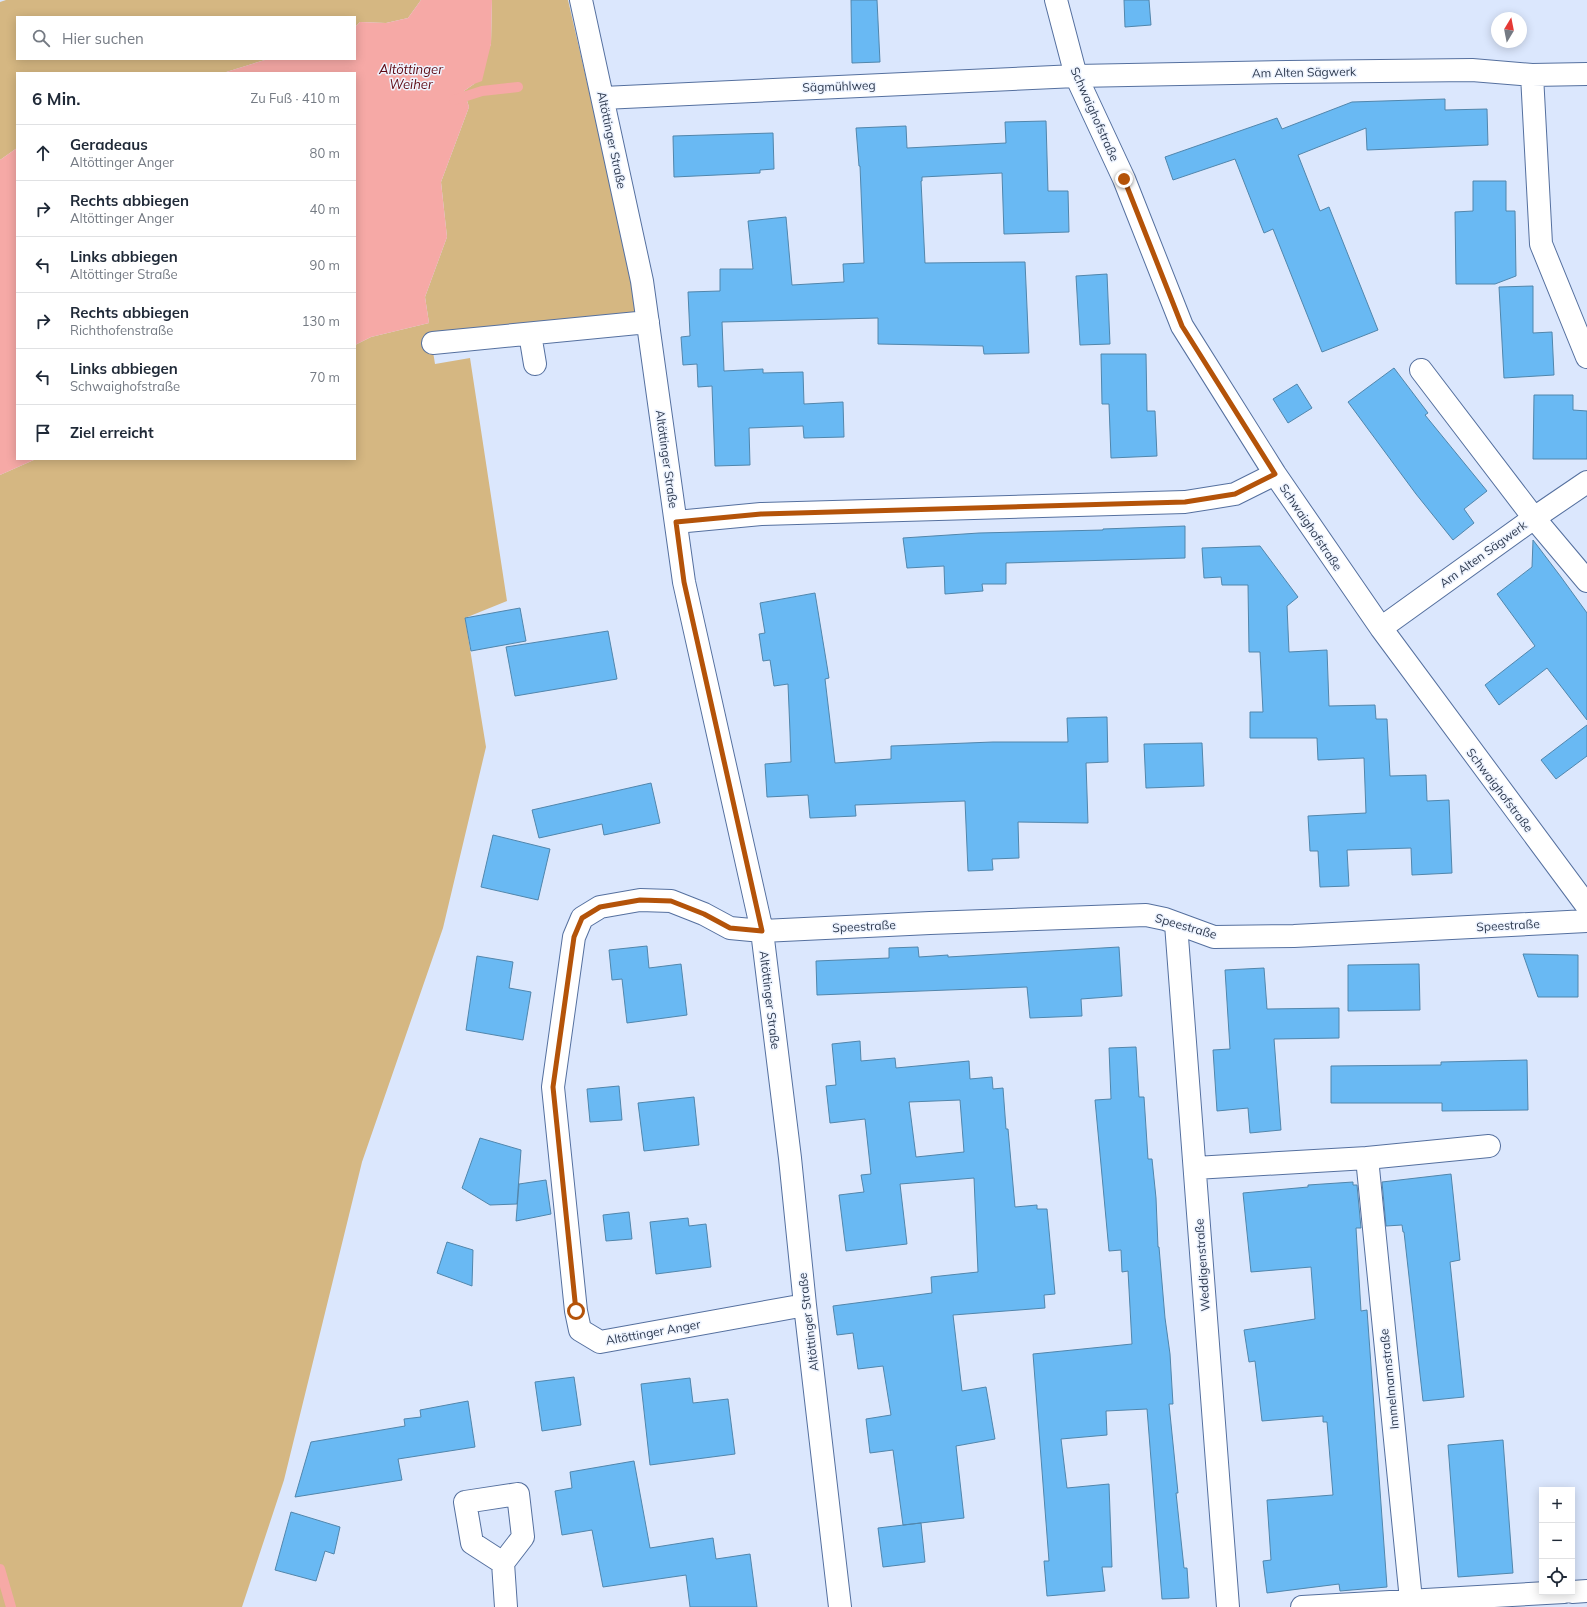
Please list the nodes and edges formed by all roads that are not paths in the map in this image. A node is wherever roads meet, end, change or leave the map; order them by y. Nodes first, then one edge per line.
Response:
1 (582, 0) edge
2 (1056, 0) edge
3 (1587, 74) edge
4 (1532, 75) junction
5 (1076, 76) junction
6 (603, 98) junction
7 (648, 322) junction
8 (530, 334) junction
9 (433, 343) dead end
10 (1587, 357) edge
11 (535, 364) dead end
12 (1421, 370) dead end
13 (1275, 474) junction
14 (1587, 482) edge
15 (1534, 518) junction
16 (676, 522) junction
17 (1587, 581) edge
18 (1380, 628) junction
19 (1587, 906) edge
20 (1587, 920) edge
21 (1176, 924) junction
22 (762, 931) junction
23 (1489, 1146) dead end
24 (1367, 1158) junction
25 (1195, 1168) junction
26 (805, 1305) junction
27 (503, 1563) dead end
28 (1587, 1591) edge
29 (1575, 1592) edge
30 (1539, 1593) edge
31 (1411, 1600) junction
32 (506, 1607) edge
33 (840, 1607) edge
34 (1228, 1607) edge
35 (1302, 1607) edge

1 - 6 street, Altöttinger Straße
2 - 5 street, Schwaighofstraße
3 - 4 street, Am Alten Sägwerk
4 - 5 street, Am Alten Sägwerk
4 - 10 street
5 - 6 street, Sägmühlweg
5 - 13 street, Schwaighofstraße
6 - 7 street, Altöttinger Straße
7 - 8 street
7 - 16 street, Altöttinger Straße
8 - 9 street
8 - 11 street
12 - 15 street
13 - 16 street
13 - 18 street, Schwaighofstraße
14 - 15 street, Am Alten Sägwerk
15 - 17 street
15 - 18 street, Am Alten Sägwerk
16 - 22 street, Altöttinger Straße
18 - 19 street, Schwaighofstraße
20 - 21 street, Speestraße
21 - 22 street, Speestraße
21 - 25 street, Weddigenstraße
22 - 26 street, Altöttinger Straße
22 - 26 street, Altöttinger Anger
23 - 24 street
24 - 25 street
24 - 31 street, Immelmannstraße
25 - 34 street, Weddigenstraße
26 - 33 street, Altöttinger Straße
27 - 32 street
28 - 29 street
30 - 31 street
31 - 35 street

